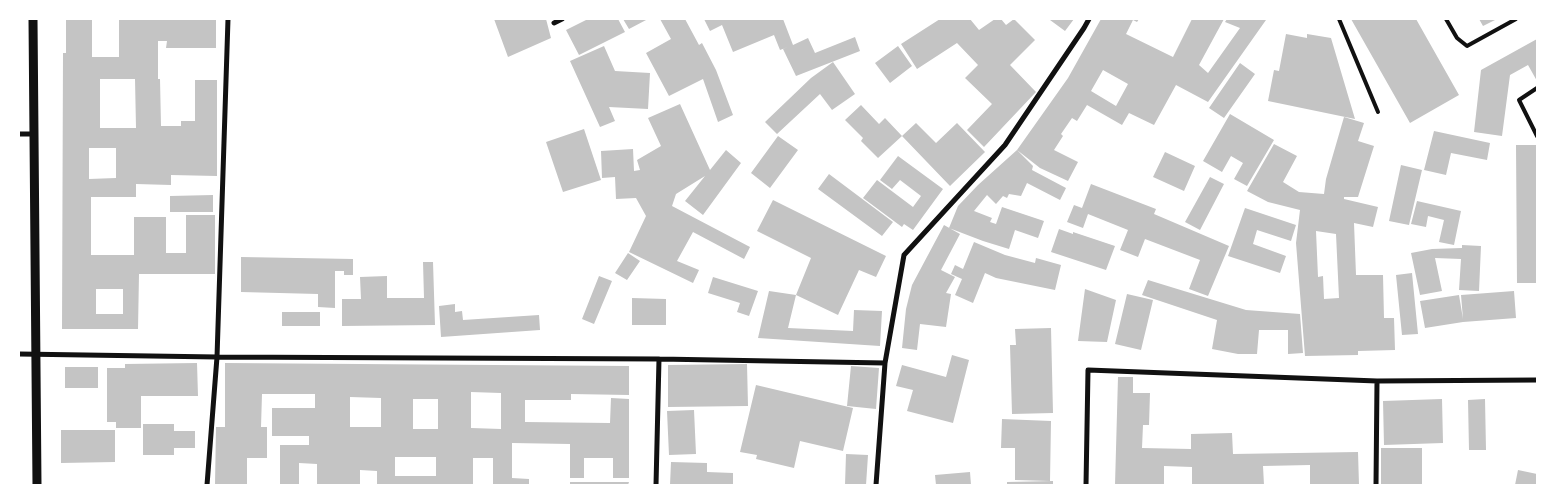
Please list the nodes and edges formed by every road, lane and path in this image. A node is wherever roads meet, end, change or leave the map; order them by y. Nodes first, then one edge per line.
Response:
1 (33, 19) edge
2 (228, 19) edge
3 (562, 19) edge
4 (1089, 19) edge
5 (1339, 19) edge
6 (1446, 19) edge
7 (1516, 19) edge
8 (554, 24) dead end
9 (1537, 88) edge
10 (1378, 112) dead end
11 (19, 134) edge
12 (34, 134) junction
13 (1537, 136) edge
14 (19, 354) edge
15 (36, 354) junction
16 (217, 357) junction
17 (659, 359) junction
18 (885, 362) junction
19 (1537, 380) edge
20 (1377, 381) junction
21 (37, 485) edge
22 (208, 485) edge
23 (656, 485) edge
24 (876, 485) edge
25 (1086, 485) edge
26 (1376, 485) edge

1 - 12 street
2 - 16 street
3 - 8 street
4 - 18 street
5 - 10 lane
6 - 7 lane
9 - 13 lane
11 - 12 street
12 - 15 street
14 - 15 street
15 - 16 street
15 - 21 street
16 - 17 street
16 - 22 street
17 - 18 street
17 - 23 street
18 - 24 street
19 - 20 street
20 - 25 street
20 - 26 street

